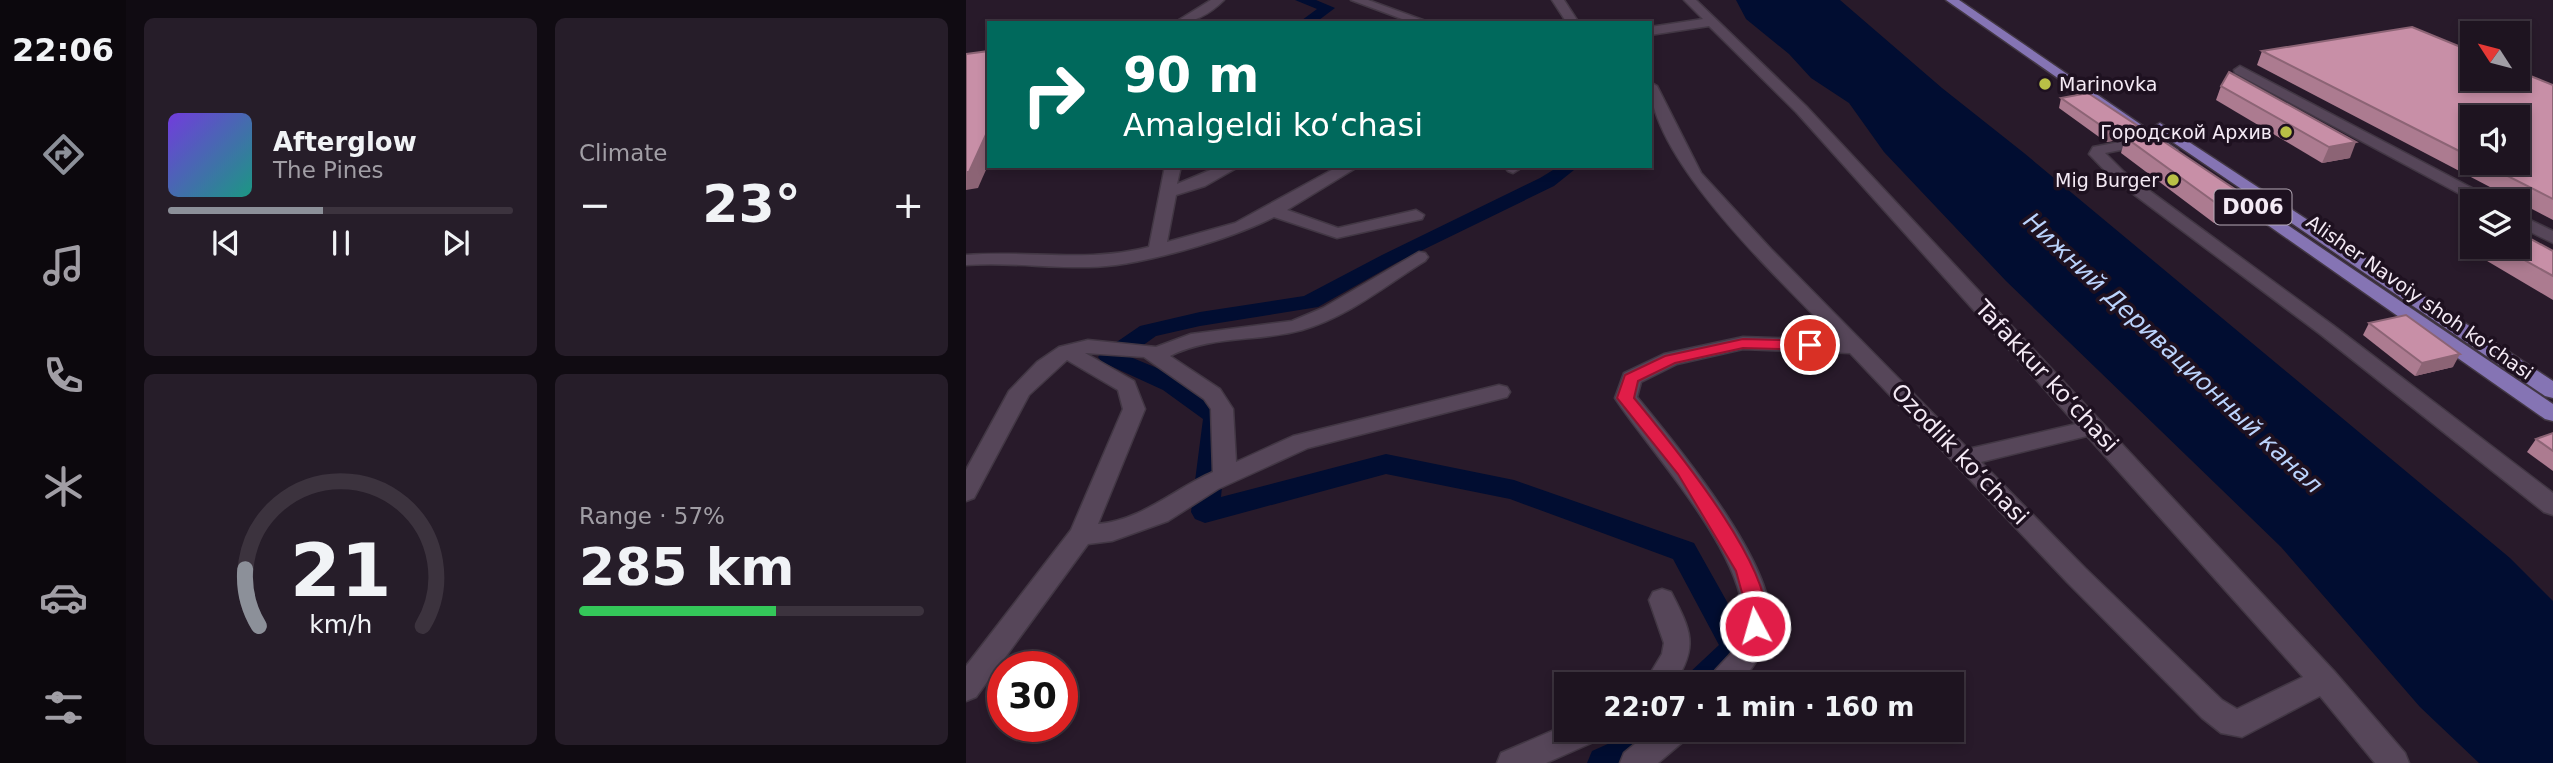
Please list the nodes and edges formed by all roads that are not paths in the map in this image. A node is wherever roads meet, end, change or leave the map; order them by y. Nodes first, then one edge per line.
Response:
1 (1218, 0) edge
2 (1357, 0) edge
3 (1558, 0) edge
4 (1690, 0) edge
5 (1952, 0) edge
6 (1971, 0) edge
7 (1184, 21) edge
8 (1419, 21) edge
9 (1572, 21) edge
10 (1710, 22) junction
11 (1652, 31) edge
12 (2240, 70) dead end
13 (1652, 90) edge
14 (2155, 140) junction
15 (1173, 168) edge
16 (1228, 168) edge
17 (1348, 168) edge
18 (2226, 171) junction
19 (2206, 175) junction
20 (2463, 189) edge
21 (1168, 192) junction
22 (1273, 211) junction
23 (1416, 215) dead end
24 (2530, 226) edge
25 (2553, 238) edge
26 (1157, 250) junction
27 (1419, 257) dead end
28 (966, 260) edge
29 (1855, 347) junction
30 (1136, 350) junction
31 (1066, 351) junction
32 (2553, 391) edge
33 (1499, 392) dead end
34 (2553, 414) edge
35 (2094, 427) junction
36 (1965, 458) junction
37 (1225, 477) junction
38 (966, 492) edge
39 (2553, 506) edge
40 (1082, 535) junction
41 (1662, 600) dead end
42 (1666, 672) edge
43 (1731, 672) edge
44 (2324, 680) junction
45 (966, 688) edge
46 (1560, 742) edge
47 (1660, 742) edge
48 (1512, 763) edge
49 (1635, 763) edge
50 (2394, 763) edge

1 - 7 street
2 - 8 street
3 - 9 street
4 - 10 street, Tafakkur ko‘chasi
5 - 14 main road, Alisher Navoiy shoh koʻchasi / D006
6 - 18 main road, Alisher Navoiy shoh koʻchasi / D006
10 - 11 street
10 - 35 street, Tafakkur ko‘chasi
12 - 20 street
13 - 29 street, Ozodlik ko‘chasi
14 - 19 main road, Alisher Navoiy shoh koʻchasi / D006
14 - 39 street
15 - 21 street
16 - 21 street
17 - 22 street
18 - 19 main road
18 - 32 main road, Alisher Navoiy shoh koʻchasi / D006
19 - 34 main road, Alisher Navoiy shoh koʻchasi / D006
21 - 26 street
22 - 23 street
22 - 26 street
24 - 25 street
26 - 28 street
27 - 30 street
29 - 36 street, Ozodlik ko‘chasi
29 - 43 street
30 - 31 street
30 - 37 street
31 - 38 street
31 - 40 street
33 - 37 street
35 - 36 street
35 - 44 street, Tafakkur ko‘chasi
36 - 44 street, Ozodlik ko‘chasi
37 - 40 street
40 - 45 street
41 - 42 street
44 - 50 street, Tafakkur ko‘chasi
46 - 48 street
47 - 49 street

